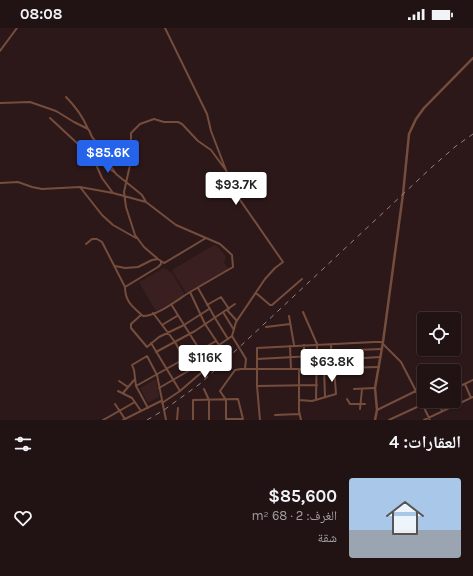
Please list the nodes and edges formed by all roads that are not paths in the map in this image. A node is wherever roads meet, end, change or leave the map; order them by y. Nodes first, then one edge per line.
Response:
1 (17, 28) edge
2 (165, 28) edge
3 (0, 51) edge
4 (473, 58) edge
5 (66, 97) dead end
6 (0, 103) edge
7 (50, 118) dead end
8 (89, 130) junction
9 (93, 158) junction
10 (226, 170) junction
11 (116, 174) junction
12 (127, 183) junction
13 (0, 184) edge
14 (80, 187) junction
15 (113, 193) junction
16 (124, 196) junction
17 (146, 202) junction
18 (206, 238) junction
19 (137, 239) junction
20 (86, 244) dead end
21 (158, 259) junction
22 (161, 261) junction
23 (115, 266) junction
24 (302, 279) dead end
25 (125, 288) junction
26 (198, 288) junction
27 (190, 292) junction
28 (256, 293) junction
29 (171, 304) junction
30 (235, 304) dead end
31 (207, 306) junction
32 (209, 309) junction
33 (228, 309) junction
34 (223, 312) junction
35 (303, 312) dead end
36 (153, 313) junction
37 (201, 314) junction
38 (141, 315) junction
39 (177, 316) junction
40 (289, 316) dead end
41 (215, 318) junction
42 (237, 321) junction
43 (205, 324) junction
44 (291, 324) junction
45 (162, 325) junction
46 (184, 325) junction
47 (266, 327) dead end
48 (234, 330) junction
49 (169, 333) junction
50 (190, 334) junction
51 (232, 336) junction
52 (228, 338) junction
53 (216, 341) junction
54 (175, 342) junction
55 (151, 343) junction
56 (383, 343) junction
57 (317, 344) junction
58 (331, 344) junction
59 (219, 345) junction
60 (304, 345) junction
61 (290, 346) junction
62 (294, 346) junction
63 (221, 348) junction
64 (382, 349) junction
65 (200, 350) junction
66 (331, 351) junction
67 (156, 352) junction
68 (317, 356) junction
69 (332, 356) junction
70 (304, 357) junction
71 (381, 357) junction
72 (290, 358) junction
73 (257, 359) junction
74 (184, 360) junction
75 (206, 360) junction
76 (332, 360) junction
77 (379, 367) junction
78 (333, 368) junction
79 (167, 369) junction
80 (245, 369) junction
81 (257, 369) junction
82 (291, 369) junction
83 (298, 369) junction
84 (304, 369) junction
85 (317, 369) junction
86 (324, 369) junction
87 (190, 370) junction
88 (157, 374) junction
89 (135, 379) junction
90 (173, 380) junction
91 (473, 380) edge
92 (119, 381) dead end
93 (465, 384) junction
94 (299, 385) junction
95 (317, 385) junction
96 (136, 386) junction
97 (257, 386) junction
98 (461, 386) edge
99 (128, 387) junction
100 (160, 388) junction
101 (375, 388) junction
102 (204, 389) dead end
103 (354, 389) dead end
104 (362, 389) junction
105 (118, 391) dead end
106 (180, 391) junction
107 (416, 391) joint
108 (123, 393) junction
109 (325, 397) junction
110 (472, 397) edge
111 (347, 399) dead end
112 (209, 400) junction
113 (226, 400) junction
114 (299, 400) junction
115 (316, 400) junction
116 (135, 402) junction
117 (162, 402) junction
118 (360, 403) junction
119 (115, 404) dead end
120 (364, 404) dead end
121 (417, 407) edge
122 (148, 408) junction
123 (178, 408) dead end
124 (424, 408) edge
125 (441, 408) edge
126 (360, 409) dead end
127 (377, 410) junction
128 (119, 411) junction
129 (141, 411) junction
130 (442, 411) junction
131 (275, 414) dead end
132 (299, 414) junction
133 (226, 419) edge
134 (429, 419) edge
135 (103, 420) edge
136 (124, 420) edge
137 (166, 420) edge
138 (177, 420) edge
139 (193, 420) edge
140 (209, 420) edge
141 (260, 420) edge
142 (301, 420) edge
143 (375, 420) edge
144 (389, 420) edge
145 (424, 420) edge

1 - 3 street
2 - 10 street
4 - 56 street
5 - 8 street
6 - 8 street
7 - 9 street
8 - 11 street
9 - 11 street
9 - 15 street
10 - 12 street
10 - 28 street
11 - 12 street
12 - 16 street
12 - 17 street
13 - 14 street
14 - 15 street
14 - 19 street
15 - 16 street
16 - 17 street
16 - 19 street
17 - 18 street
18 - 22 street
18 - 26 street
19 - 21 street
20 - 23 street
21 - 22 street
21 - 23 street
22 - 25 street
23 - 25 street
24 - 28 street
25 - 38 street
26 - 27 street
26 - 31 street
27 - 29 street
27 - 37 street
28 - 42 street
29 - 36 street
29 - 39 street
30 - 33 street
31 - 32 street
31 - 33 street
32 - 37 street
32 - 41 street
33 - 34 street
33 - 42 street
34 - 41 street
34 - 48 street
35 - 57 street
36 - 38 street
36 - 45 street
37 - 43 street
37 - 46 street
38 - 55 street
39 - 45 street
39 - 46 street
40 - 44 street
41 - 43 street
41 - 52 street
42 - 48 street
43 - 50 street
43 - 53 street
44 - 47 street
44 - 62 street
45 - 49 street
46 - 49 street
46 - 50 street
48 - 51 street
49 - 54 street
49 - 55 street
50 - 54 street
50 - 65 street
51 - 52 street
51 - 80 street
52 - 59 street
53 - 59 street
53 - 65 street
54 - 67 street
54 - 74 street
55 - 67 street
56 - 58 street
56 - 64 street
56 - 107 street
57 - 58 street
57 - 60 street
57 - 68 street
58 - 66 street
59 - 63 street
60 - 62 street
60 - 70 street
61 - 62 street
61 - 72 street
61 - 73 street
63 - 75 street
63 - 106 street
64 - 66 street
64 - 71 street
65 - 74 street
65 - 75 street
66 - 69 street
67 - 79 street
68 - 69 street
68 - 70 street
68 - 85 street
69 - 76 street
70 - 72 street
70 - 84 street
71 - 76 street
71 - 77 street
72 - 73 street
72 - 82 street
73 - 81 street
74 - 79 street
74 - 87 street
75 - 87 street
76 - 78 street
77 - 78 street
77 - 101 street
78 - 86 street
78 - 109 street
79 - 88 street
79 - 90 street
80 - 81 street
80 - 113 street
81 - 82 street
81 - 97 street
82 - 83 street
83 - 84 street
83 - 94 street
84 - 85 street
85 - 86 street
85 - 95 street
86 - 109 street
87 - 90 street
88 - 89 street
88 - 96 street
88 - 100 street
89 - 96 street
89 - 99 street
90 - 100 street
90 - 106 street
91 - 93 street
92 - 99 street
93 - 98 street
93 - 110 street
94 - 95 street
94 - 97 street
94 - 114 street
95 - 115 street
96 - 122 street
97 - 141 street
99 - 108 street
100 - 117 street
101 - 104 street
101 - 127 street
102 - 112 street
103 - 104 street
104 - 118 street
105 - 108 street
106 - 117 street
107 - 127 street
108 - 116 street
109 - 115 street
110 - 130 street
111 - 118 street
112 - 113 street
112 - 139 street
112 - 140 street
113 - 133 street
113 - 133 street
114 - 115 street
114 - 132 street
116 - 128 street
116 - 129 street
117 - 122 street
117 - 137 street
118 - 120 street
118 - 126 street
119 - 128 street
121 - 144 street
122 - 129 street
123 - 138 street
124 - 134 street
125 - 130 street
127 - 143 street
128 - 135 street
128 - 136 street
129 - 136 street
130 - 134 street
131 - 132 street
132 - 142 street
134 - 145 street

